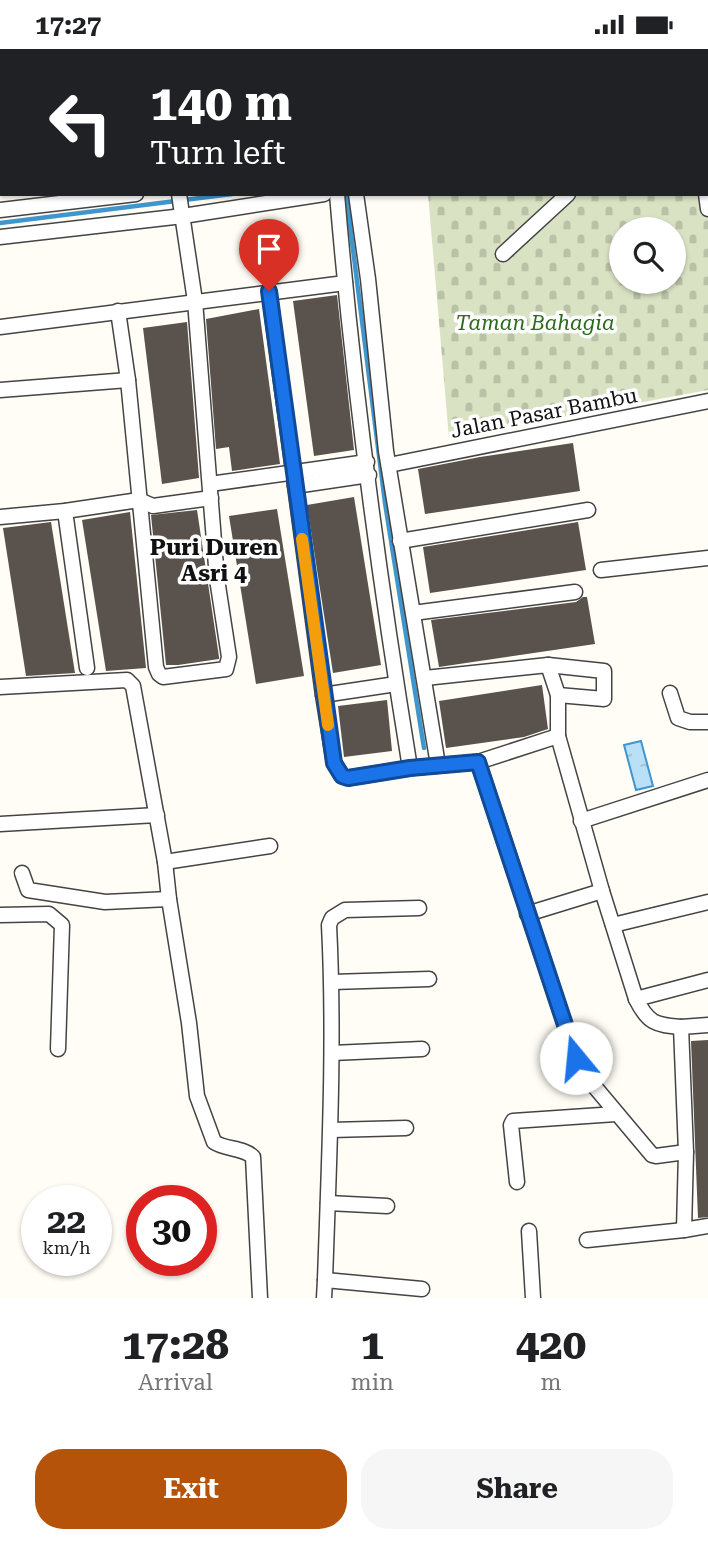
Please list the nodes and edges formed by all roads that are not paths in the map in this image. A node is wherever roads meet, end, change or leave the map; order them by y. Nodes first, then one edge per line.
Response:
1 (119, 196) edge
2 (295, 196) edge
3 (337, 196) edge
4 (356, 196) edge
5 (566, 196) edge
6 (181, 204) edge
7 (0, 210) edge
8 (0, 237) edge
9 (502, 254) dead end
10 (345, 283) junction
11 (269, 291) junction
12 (195, 301) junction
13 (118, 311) junction
14 (0, 327) edge
15 (128, 380) junction
16 (0, 390) edge
17 (708, 401) edge
18 (375, 459) junction
19 (294, 479) junction
20 (211, 491) junction
21 (139, 500) junction
22 (588, 510) dead end
23 (65, 511) junction
24 (0, 517) edge
25 (400, 541) junction
26 (708, 558) edge
27 (601, 570) dead end
28 (575, 592) dead end
29 (413, 613) junction
30 (548, 665) junction
31 (87, 668) dead end
32 (425, 678) junction
33 (396, 684) junction
34 (0, 687) edge
35 (670, 693) dead end
36 (323, 695) junction
37 (558, 695) junction
38 (708, 722) edge
39 (558, 736) junction
40 (478, 762) junction
41 (438, 765) junction
42 (410, 768) junction
43 (708, 780) edge
44 (157, 815) junction
45 (581, 821) junction
46 (0, 824) edge
47 (270, 846) dead end
48 (166, 862) junction
49 (22, 873) dead end
50 (602, 891) junction
51 (169, 899) junction
52 (708, 902) edge
53 (419, 908) dead end
54 (527, 914) junction
55 (0, 915) edge
56 (613, 925) junction
57 (429, 979) dead end
58 (708, 980) edge
59 (332, 982) junction
60 (636, 999) junction
61 (708, 1025) edge
62 (681, 1027) junction
63 (58, 1049) dead end
64 (422, 1049) dead end
65 (332, 1053) junction
66 (616, 1114) junction
67 (406, 1128) dead end
68 (331, 1130) junction
69 (686, 1152) junction
70 (517, 1182) dead end
71 (328, 1203) junction
72 (387, 1206) dead end
73 (708, 1226) edge
74 (684, 1230) junction
75 (528, 1231) dead end
76 (587, 1240) dead end
77 (325, 1280) junction
78 (422, 1289) dead end
79 (260, 1298) edge
80 (324, 1298) edge
81 (533, 1298) edge

1 - 7 street
2 - 6 street
3 - 10 street
4 - 18 street
5 - 9 street
6 - 8 street
6 - 12 street
10 - 11 street
10 - 18 street
11 - 12 street
11 - 19 street
12 - 13 street
12 - 20 street
13 - 14 street
13 - 15 street
15 - 16 street
15 - 21 street
17 - 18 street, Jalan Pasar Bambu
18 - 19 street, Jalan Pasar Bambu
18 - 25 street
18 - 33 street
19 - 20 street, Jalan Pasar Bambu
19 - 36 street
20 - 21 street, Jalan Pasar Bambu
20 - 21 street
21 - 23 street, Jalan Pasar Bambu
22 - 25 street
23 - 24 street, Jalan Pasar Bambu
23 - 31 street
25 - 29 street
26 - 27 street
28 - 29 street
29 - 32 street
30 - 32 street
30 - 37 street
30 - 37 street
32 - 41 street
33 - 36 street
33 - 42 street
34 - 44 street
35 - 38 street
36 - 42 street
37 - 39 street
39 - 40 street
39 - 45 street
40 - 41 street
40 - 54 street
41 - 42 street
43 - 45 street
44 - 46 street
44 - 48 street
45 - 50 street
47 - 48 street
48 - 51 street
49 - 51 street
50 - 54 street
50 - 56 street
51 - 79 street
52 - 56 street
53 - 59 street
54 - 66 street
55 - 63 street
56 - 60 street
57 - 59 street
58 - 60 street
59 - 65 street
60 - 62 street
61 - 62 street
62 - 69 street
64 - 65 street
65 - 68 street
66 - 69 street
66 - 70 street
67 - 68 street
68 - 71 street
69 - 74 street
71 - 72 street
71 - 77 street
73 - 74 street
74 - 76 street
75 - 81 street
77 - 78 street
77 - 80 street

